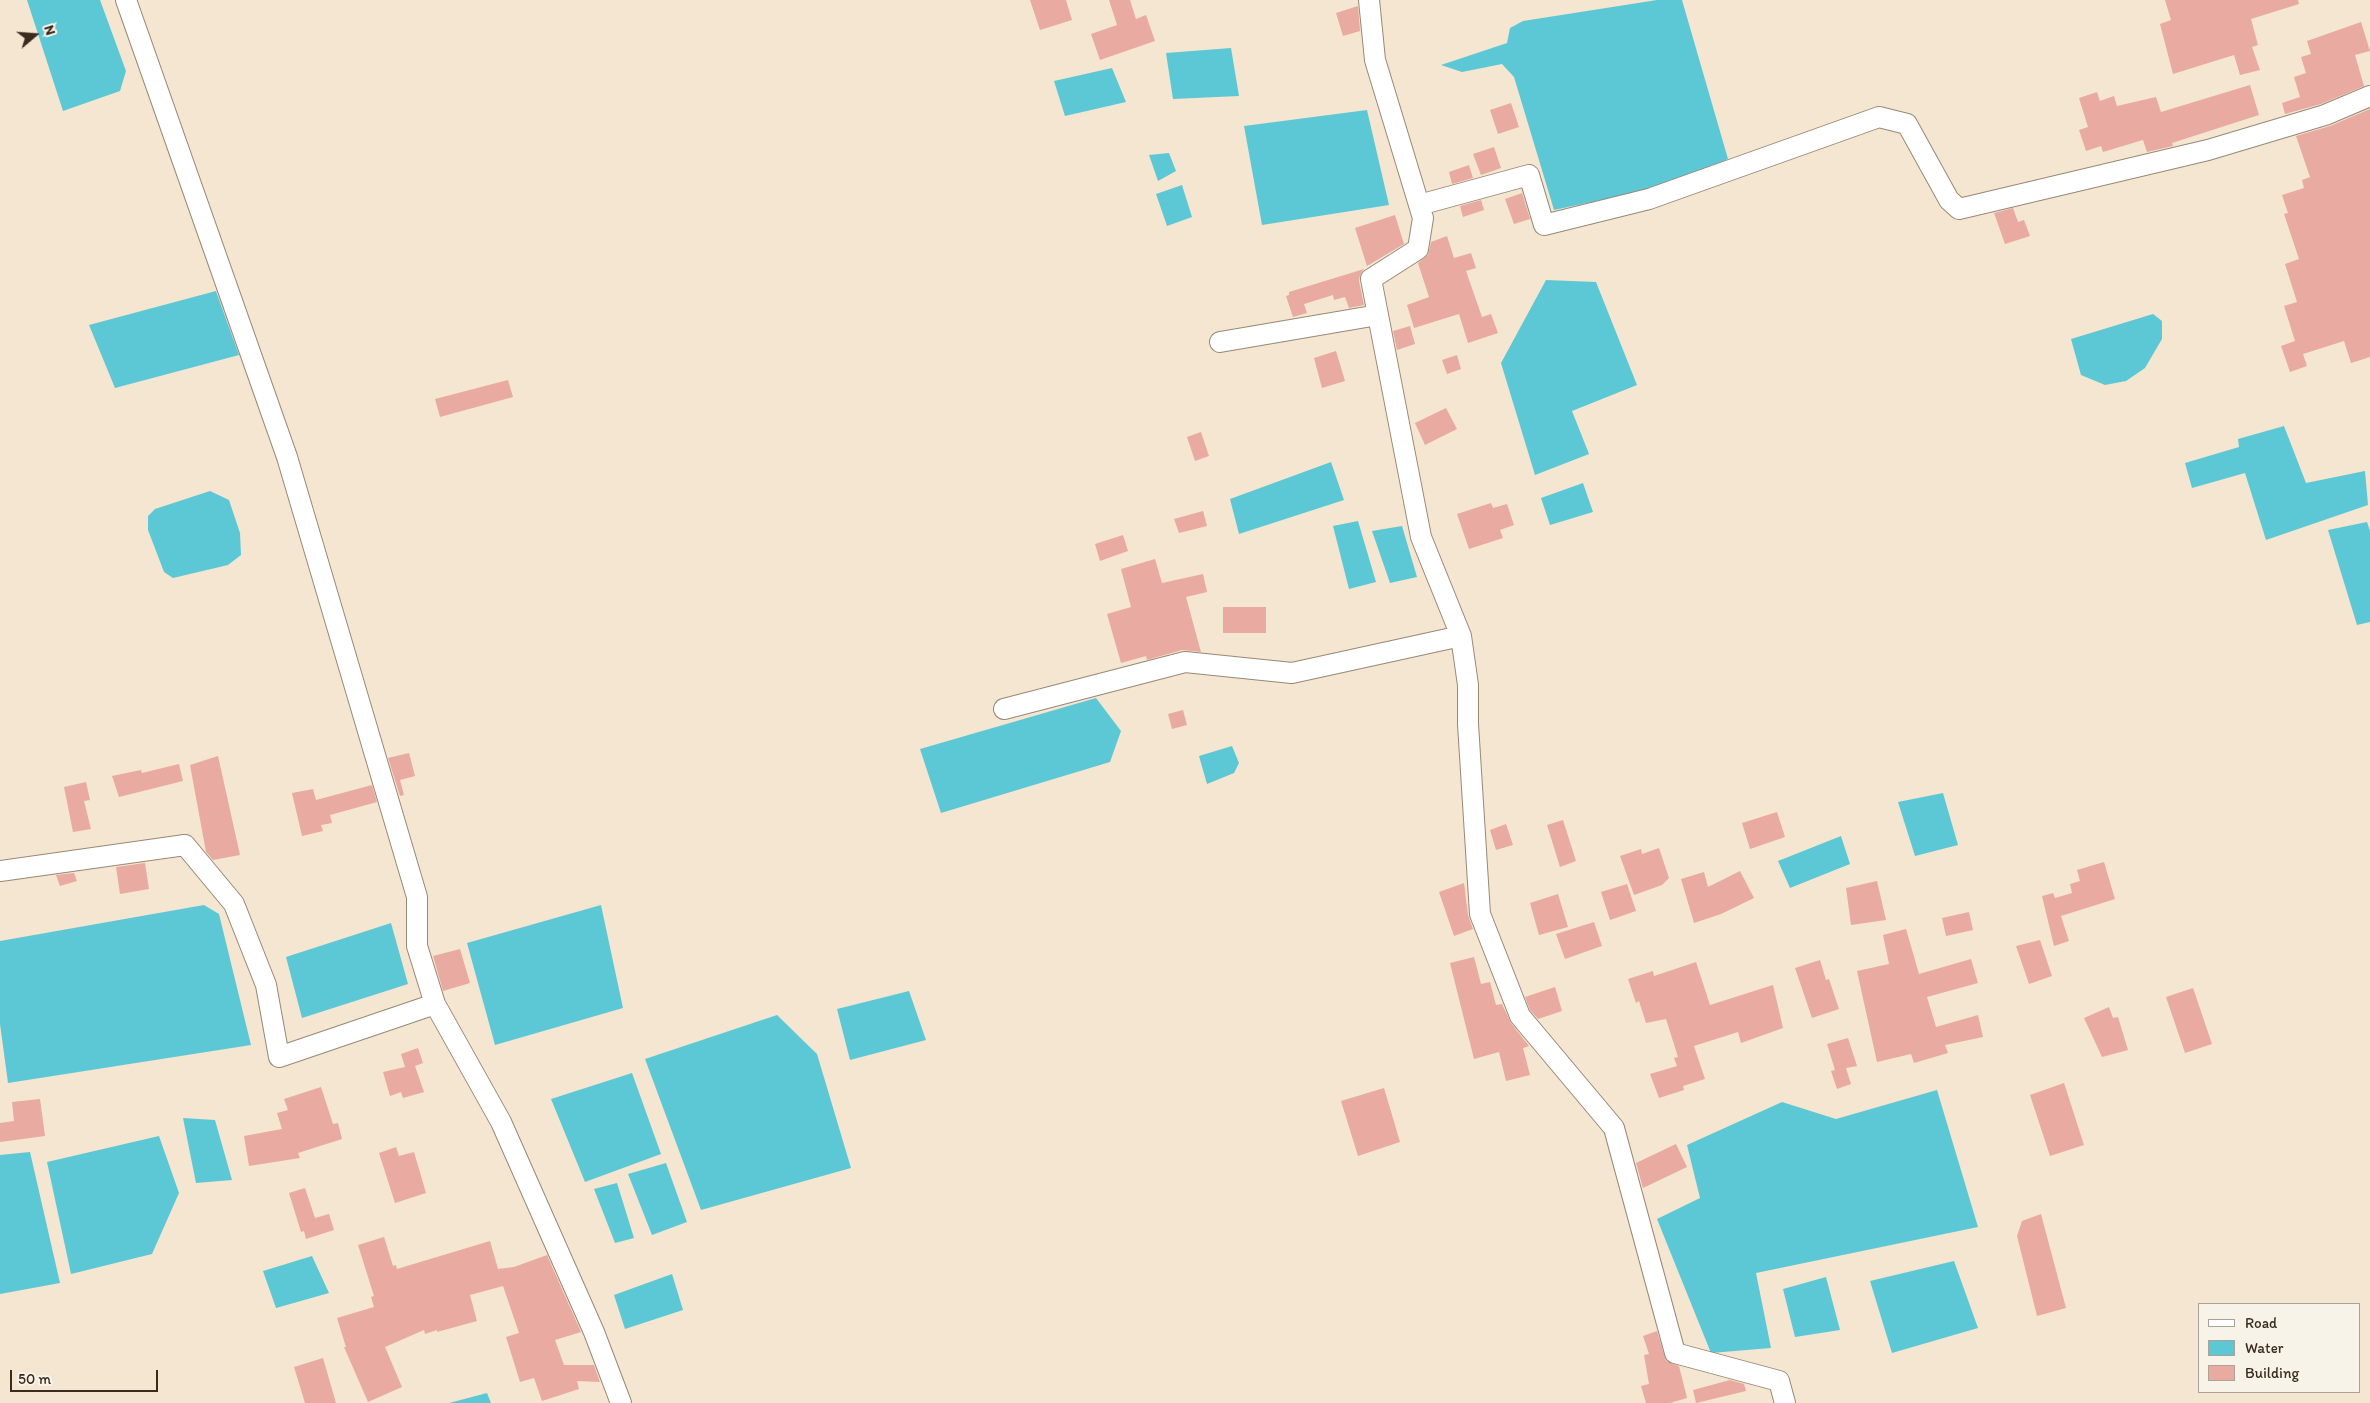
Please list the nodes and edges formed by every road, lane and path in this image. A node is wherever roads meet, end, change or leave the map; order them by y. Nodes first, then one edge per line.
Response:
1 (126, 0) edge
2 (1369, 0) edge
3 (2370, 96) edge
4 (1419, 205) junction
5 (1378, 315) junction
6 (1220, 342) dead end
7 (1461, 636) junction
8 (1004, 709) dead end
9 (0, 871) edge
10 (435, 1004) junction
11 (620, 1403) edge
12 (1785, 1403) edge

1 - 10 street
2 - 4 street
3 - 4 street
4 - 5 street
5 - 6 street
5 - 7 street
7 - 8 street
7 - 12 street
9 - 10 street
10 - 11 street

